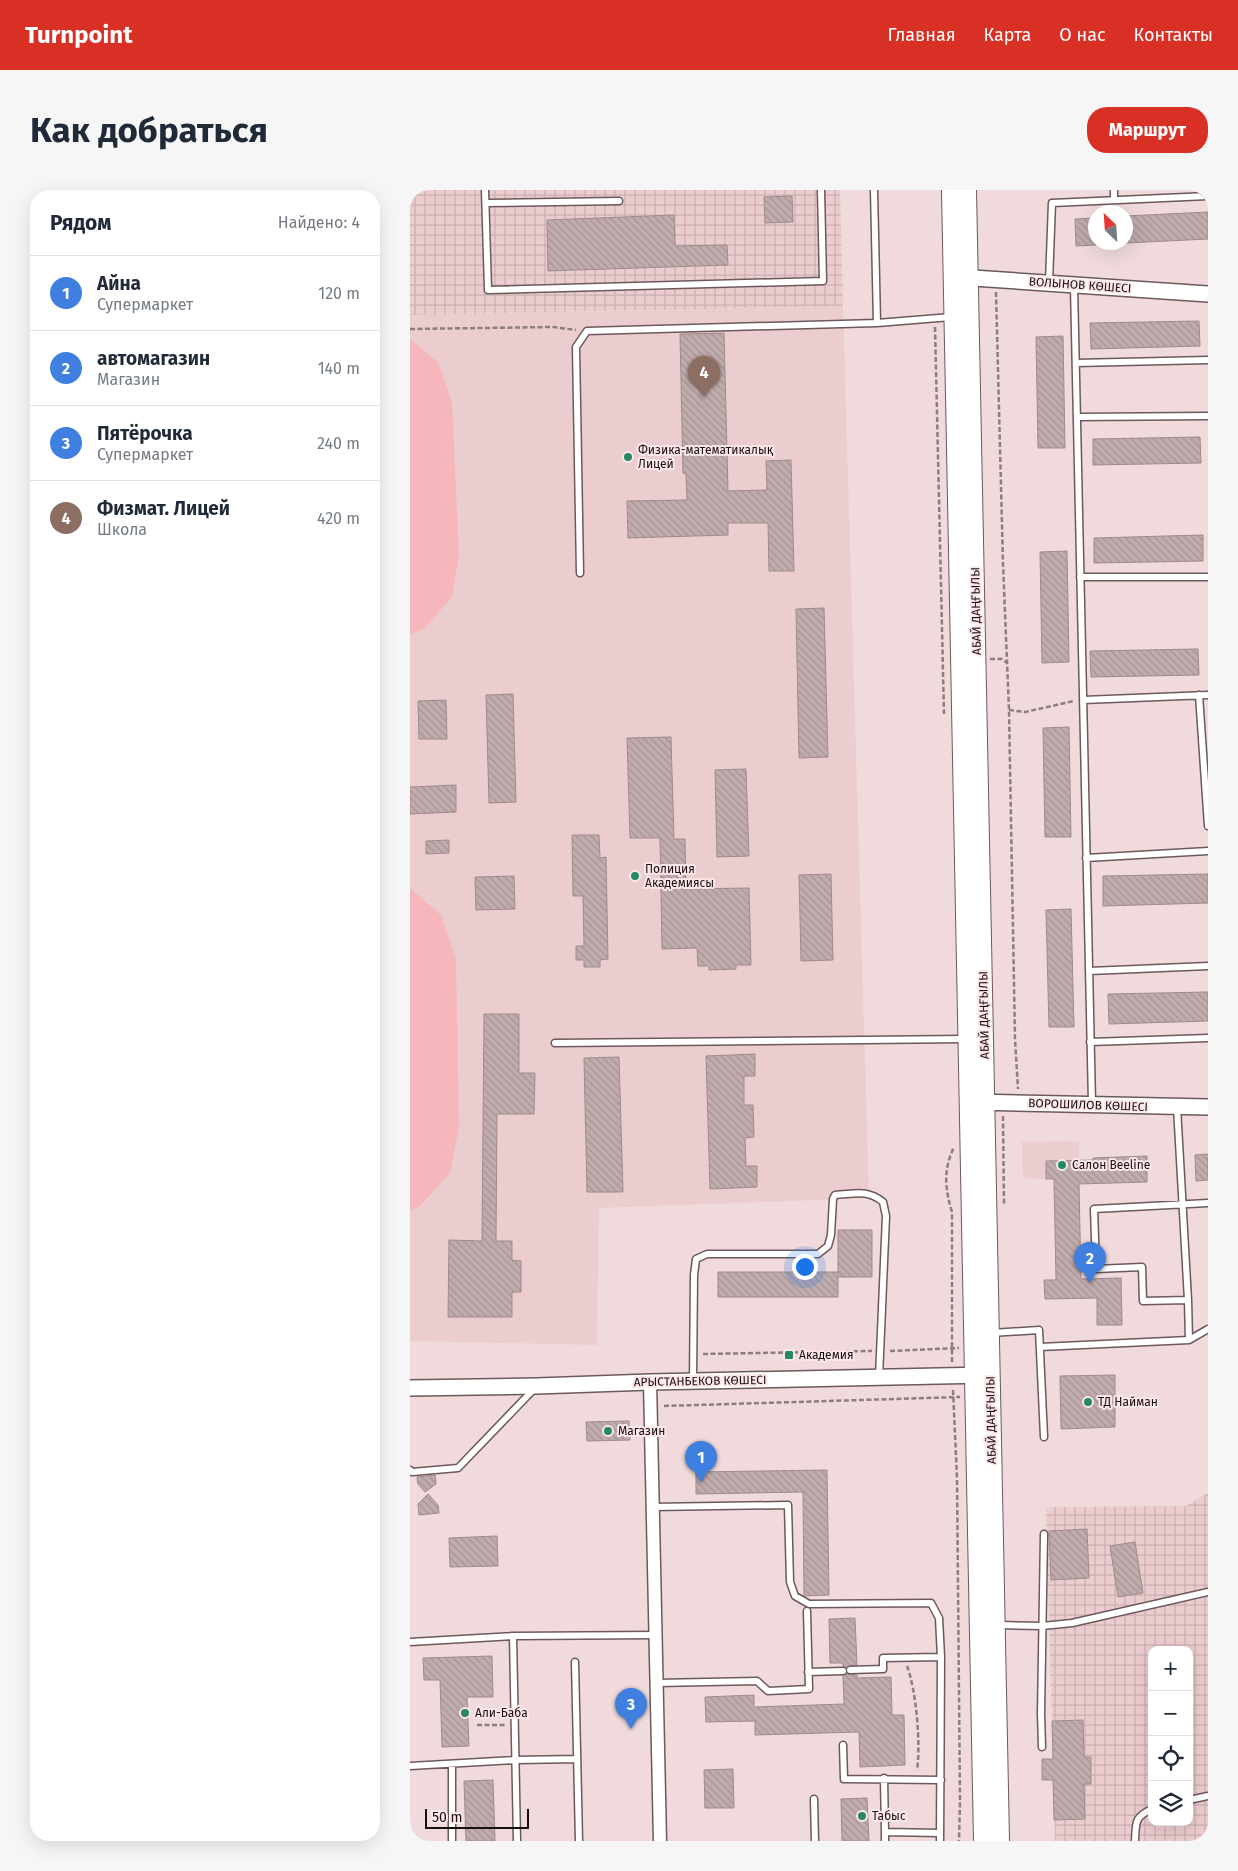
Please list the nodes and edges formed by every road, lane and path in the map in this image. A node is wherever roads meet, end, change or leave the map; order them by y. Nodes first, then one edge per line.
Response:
1 (485, 190) edge
2 (821, 190) edge
3 (874, 190) edge
4 (951, 190) edge
5 (967, 190) edge
6 (1114, 190) edge
7 (1208, 196) edge
8 (1114, 200) junction
9 (620, 201) dead end
10 (486, 203) junction
11 (961, 277) junction
12 (995, 279) junction
13 (1049, 283) junction
14 (1074, 285) junction
15 (1208, 294) edge
16 (962, 317) junction
17 (935, 318) junction
18 (877, 323) junction
19 (410, 329) edge
20 (587, 331) junction
21 (1208, 360) edge
22 (1076, 363) junction
23 (1208, 416) edge
24 (1077, 418) junction
25 (580, 573) dead end
26 (1080, 576) junction
27 (1208, 577) edge
28 (1199, 695) junction
29 (1208, 695) edge
30 (1083, 700) junction
31 (1009, 710) junction
32 (944, 716) dead end
33 (1208, 826) edge
34 (1208, 851) edge
35 (1086, 858) junction
36 (1208, 966) edge
37 (1089, 971) junction
38 (1208, 1038) edge
39 (976, 1039) junction
40 (1090, 1042) junction
41 (554, 1044) dead end
42 (977, 1102) junction
43 (1018, 1103) junction
44 (1092, 1105) junction
45 (1177, 1107) junction
46 (1208, 1107) edge
47 (954, 1146) dead end
48 (1208, 1202) edge
49 (1183, 1204) junction
50 (1188, 1300) junction
51 (1208, 1329) edge
52 (990, 1334) junction
53 (1189, 1340) junction
54 (1040, 1347) junction
55 (952, 1349) junction
56 (880, 1351) junction
57 (693, 1354) junction
58 (982, 1375) junction
59 (952, 1376) junction
60 (879, 1377) junction
61 (693, 1381) junction
62 (650, 1382) junction
63 (537, 1386) junction
64 (410, 1388) edge
65 (974, 1396) junction
66 (953, 1397) junction
67 (650, 1406) junction
68 (1044, 1437) dead end
69 (410, 1470) edge
70 (652, 1507) junction
71 (1044, 1534) dead end
72 (1208, 1592) edge
73 (807, 1611) dead end
74 (987, 1624) junction
75 (1042, 1626) junction
76 (655, 1635) junction
77 (513, 1636) junction
78 (410, 1642) edge
79 (941, 1657) junction
80 (903, 1658) junction
81 (575, 1662) dead end
82 (808, 1672) junction
83 (657, 1683) junction
84 (477, 1725) dead end
85 (515, 1725) junction
86 (843, 1745) dead end
87 (1042, 1747) dead end
88 (577, 1759) junction
89 (516, 1760) junction
90 (452, 1764) junction
91 (410, 1766) edge
92 (884, 1778) junction
93 (916, 1778) junction
94 (941, 1780) junction
95 (1208, 1796) edge
96 (814, 1799) dead end
97 (1193, 1799) edge
98 (1148, 1811) edge
99 (885, 1832) junction
100 (940, 1833) junction
101 (452, 1841) edge
102 (517, 1841) edge
103 (579, 1841) edge
104 (660, 1841) edge
105 (815, 1841) edge
106 (885, 1841) edge
107 (940, 1841) edge
108 (959, 1841) edge
109 (983, 1841) edge
110 (1000, 1841) edge
111 (1135, 1841) edge

1 - 10 lane
2 - 10 lane
3 - 18 lane
4 - 11 main road, АБАЙ ДАҢҒЫЛЫ
5 - 11 main road, АБАЙ ДАҢҒЫЛЫ
6 - 8 lane
7 - 8 lane
8 - 13 lane
9 - 10 lane
11 - 12 street, ВОЛЫНОВ КӨШЕСІ
11 - 16 main road, АБАЙ ДАҢҒЫЛЫ
12 - 13 street, ВОЛЫНОВ КӨШЕСІ
12 - 31 path
13 - 14 street, ВОЛЫНОВ КӨШЕСІ
14 - 15 street, ВОЛЫНОВ КӨШЕСІ
14 - 22 lane
16 - 17 lane
16 - 39 main road, АБАЙ ДАҢҒЫЛЫ
17 - 18 lane
17 - 32 path
18 - 20 lane
19 - 20 path
20 - 25 lane
21 - 22 lane
22 - 24 lane
23 - 24 lane
24 - 26 lane
26 - 27 lane
26 - 30 lane
28 - 29 lane
28 - 30 lane
28 - 33 lane
30 - 31 path
30 - 35 lane
31 - 43 path
34 - 35 lane
35 - 37 lane
36 - 37 lane
37 - 40 lane
38 - 40 lane
39 - 41 lane
39 - 42 main road, АБАЙ ДАҢҒЫЛЫ
40 - 44 lane
42 - 43 street, ВОРОШИЛОВ КӨШЕСІ
42 - 52 main road, АБАЙ ДАҢҒЫЛЫ
42 - 58 main road, АБАЙ ДАҢҒЫЛЫ
43 - 44 street, ВОРОШИЛОВ КӨШЕСІ
44 - 45 street, ВОРОШИЛОВ КӨШЕСІ
45 - 46 street, ВОРОШИЛОВ КӨШЕСІ
45 - 49 lane
47 - 55 path
48 - 49 lane
49 - 50 lane
49 - 50 lane
50 - 53 lane
51 - 53 lane
52 - 54 lane
52 - 58 main road, АБАЙ ДАҢҒЫЛЫ
53 - 54 lane
54 - 68 lane
55 - 56 path
55 - 59 path
56 - 57 path
56 - 57 lane
56 - 60 lane
57 - 61 lane
58 - 59 street, АРЫСТАНБЕКОВ КӨШЕСІ
58 - 65 main road, АБАЙ ДАҢҒЫЛЫ
58 - 74 main road, АБАЙ ДАҢҒЫЛЫ
59 - 60 street, АРЫСТАНБЕКОВ КӨШЕСІ
60 - 61 street, АРЫСТАНБЕКОВ КӨШЕСІ
61 - 62 street, АРЫСТАНБЕКОВ КӨШЕСІ
62 - 63 street, АРЫСТАНБЕКОВ КӨШЕСІ
62 - 67 street
63 - 64 street, АРЫСТАНБЕКОВ КӨШЕСІ
63 - 69 lane
65 - 66 path
65 - 74 main road, АБАЙ ДАҢҒЫЛЫ
66 - 67 path
66 - 108 path
67 - 70 street
70 - 76 street
70 - 79 lane
71 - 75 lane
72 - 75 lane
73 - 82 lane
74 - 75 lane
74 - 109 main road, АБАЙ ДАҢҒЫЛЫ
74 - 110 main road, АБАЙ ДАҢҒЫЛЫ
75 - 87 lane
76 - 77 lane
76 - 83 street
77 - 78 lane
77 - 85 lane
79 - 80 lane
79 - 94 lane
80 - 82 lane
80 - 93 path
81 - 88 lane
82 - 83 lane
83 - 104 street
84 - 85 path
85 - 89 lane
86 - 92 lane
88 - 89 lane
88 - 103 lane
89 - 90 lane
89 - 102 lane
90 - 91 lane
90 - 101 lane
92 - 93 lane
92 - 99 lane
93 - 94 lane
94 - 100 lane
95 - 97 lane
96 - 105 lane
98 - 111 lane
99 - 100 lane
99 - 106 lane
100 - 107 lane

